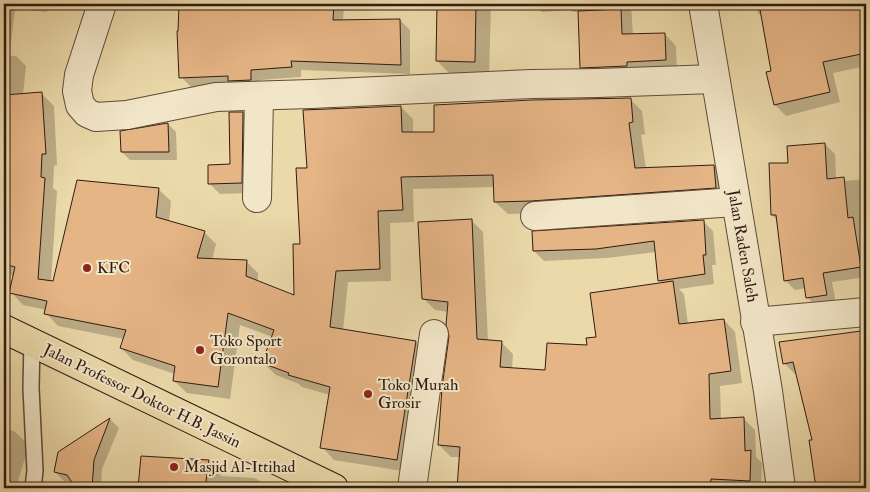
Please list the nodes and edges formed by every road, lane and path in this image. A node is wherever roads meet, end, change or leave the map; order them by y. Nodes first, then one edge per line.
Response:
1 (102, 4) edge
2 (703, 4) edge
3 (715, 79) junction
4 (259, 96) junction
5 (258, 198) dead end
6 (735, 202) junction
7 (534, 216) dead end
8 (866, 312) edge
9 (756, 322) junction
10 (4, 329) edge
11 (434, 334) dead end
12 (32, 342) junction
13 (33, 488) edge
14 (334, 488) edge
15 (412, 488) edge
16 (780, 488) edge

1 - 4 street
2 - 3 street, Jalan Raden Saleh
3 - 4 street
3 - 6 street, Jalan Raden Saleh
4 - 5 street
6 - 7 street
6 - 9 street, Jalan Raden Saleh
8 - 9 street
9 - 16 street, Jalan Raden Saleh
10 - 12 highway, Jalan Professor Doktor H.B. Jassin
11 - 15 street
12 - 13 lane
12 - 14 highway, Jalan Professor Doktor H.B. Jassin

